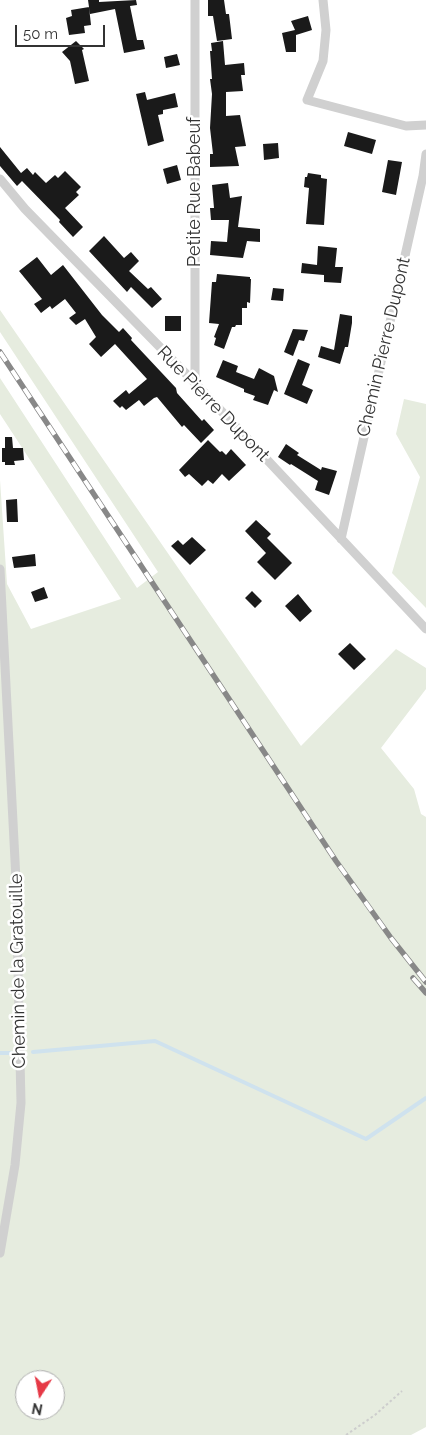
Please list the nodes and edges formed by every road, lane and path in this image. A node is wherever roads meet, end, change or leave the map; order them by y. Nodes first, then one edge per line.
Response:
1 (196, 0) edge
2 (322, 0) edge
3 (426, 125) edge
4 (426, 154) edge
5 (0, 179) edge
6 (195, 383) junction
7 (341, 539) junction
8 (0, 569) edge
9 (426, 629) edge
10 (0, 1253) edge
11 (402, 1391) dead end
12 (346, 1435) edge

1 - 6 street, Petite Rue Babeuf
2 - 3 street
4 - 7 street, Chemin Pierre Dupont
5 - 6 street, Rue Pierre Dupont
6 - 7 street, Rue Pierre Dupont
7 - 9 street, Rue Pierre Dupont
8 - 10 street, Chemin de la Gratouille
11 - 12 path

